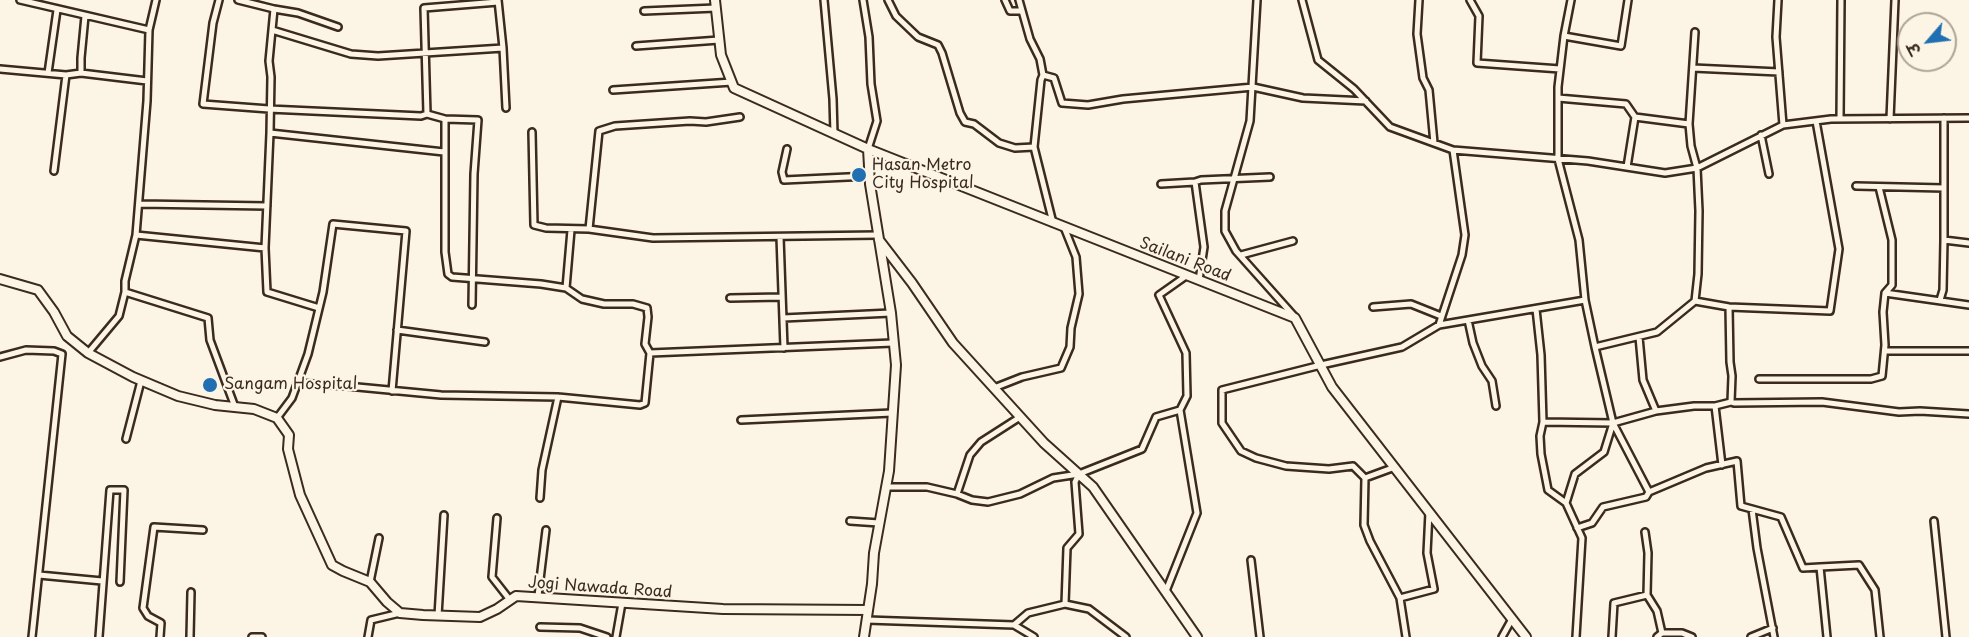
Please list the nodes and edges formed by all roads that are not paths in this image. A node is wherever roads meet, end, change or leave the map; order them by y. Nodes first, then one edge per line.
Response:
1 (20, 0) edge
2 (156, 0) edge
3 (219, 0) edge
4 (238, 0) edge
5 (824, 0) edge
6 (863, 0) edge
7 (888, 0) edge
8 (1005, 0) edge
9 (1018, 0) edge
10 (1257, 0) edge
11 (1302, 0) edge
12 (1419, 0) edge
13 (1470, 0) edge
14 (1571, 0) edge
15 (1628, 0) edge
16 (1778, 0) edge
17 (1841, 0) edge
18 (1895, 0) edge
19 (498, 1) edge
20 (716, 4) edge
21 (274, 9) junction
22 (57, 10) junction
23 (644, 11) dead end
24 (1021, 11) junction
25 (85, 16) junction
26 (339, 27) dead end
27 (148, 30) junction
28 (272, 30) junction
29 (1695, 32) dead end
30 (1564, 36) junction
31 (719, 40) junction
32 (636, 45) dead end
33 (503, 48) junction
34 (424, 53) junction
35 (1693, 68) junction
36 (0, 69) edge
37 (1560, 69) junction
38 (1779, 72) junction
39 (48, 73) junction
40 (81, 73) junction
41 (66, 75) junction
42 (1043, 75) junction
43 (147, 81) junction
44 (732, 82) junction
45 (1253, 87) junction
46 (613, 90) dead end
47 (1558, 98) junction
48 (1366, 101) junction
49 (506, 108) dead end
50 (269, 110) junction
51 (427, 114) junction
52 (740, 117) dead end
53 (1635, 117) junction
54 (1944, 118) junction
55 (1969, 118) edge
56 (445, 119) junction
57 (1840, 119) junction
58 (1890, 119) junction
59 (1816, 121) junction
60 (1689, 124) junction
61 (1783, 124) junction
62 (532, 132) dead end
63 (270, 133) junction
64 (834, 134) junction
65 (1761, 135) junction
66 (1434, 143) junction
67 (1034, 147) junction
68 (787, 149) dead end
69 (868, 149) junction
70 (1453, 150) junction
71 (444, 152) junction
72 (1558, 159) junction
73 (1627, 167) junction
74 (1696, 168) junction
75 (54, 171) dead end
76 (1769, 174) dead end
77 (869, 176) junction
78 (1270, 177) dead end
79 (1235, 179) junction
80 (1195, 182) junction
81 (1161, 184) dead end
82 (1856, 186) dead end
83 (1879, 187) junction
84 (1944, 188) junction
85 (140, 204) junction
86 (267, 206) junction
87 (1053, 223) junction
88 (1064, 228) junction
89 (589, 229) junction
90 (571, 230) junction
91 (136, 235) junction
92 (780, 237) junction
93 (879, 238) junction
94 (1944, 240) junction
95 (1293, 241) dead end
96 (1969, 243) edge
97 (265, 248) junction
98 (1241, 255) junction
99 (1186, 276) junction
100 (472, 278) junction
101 (0, 279) edge
102 (1199, 280) junction
103 (566, 288) junction
104 (125, 292) junction
105 (1885, 293) junction
106 (781, 297) junction
107 (730, 298) dead end
108 (1585, 300) junction
109 (1940, 300) junction
110 (1695, 301) junction
111 (472, 305) dead end
112 (1969, 305) edge
113 (1373, 307) dead end
114 (1729, 307) junction
115 (319, 308) junction
116 (1536, 309) junction
117 (891, 313) junction
118 (1441, 316) junction
119 (783, 318) junction
120 (1295, 318) junction
121 (1468, 320) junction
122 (1439, 325) junction
123 (397, 330) junction
124 (1639, 336) junction
125 (486, 342) dead end
126 (893, 343) junction
127 (1595, 347) junction
128 (784, 348) junction
129 (1885, 351) junction
130 (1969, 351) edge
131 (650, 352) junction
132 (88, 353) junction
133 (0, 357) edge
134 (1320, 365) junction
135 (1759, 379) dead end
136 (141, 381) junction
137 (297, 383) junction
138 (994, 388) junction
139 (392, 391) junction
140 (558, 397) junction
141 (1731, 402) junction
142 (1496, 406) dead end
143 (1715, 406) junction
144 (235, 407) junction
145 (1180, 410) junction
146 (1656, 411) junction
147 (892, 413) junction
148 (1969, 414) edge
149 (1020, 417) junction
150 (277, 418) junction
151 (741, 420) dead end
152 (1543, 422) junction
153 (1613, 423) junction
154 (126, 439) dead end
155 (1722, 465) junction
156 (1395, 467) junction
157 (1079, 474) junction
158 (1365, 478) junction
159 (886, 487) junction
160 (1649, 492) junction
161 (957, 494) junction
162 (540, 498) dead end
163 (1566, 503) junction
164 (1752, 509) junction
165 (1429, 512) junction
166 (444, 515) dead end
167 (497, 518) dead end
168 (850, 521) dead end
169 (1934, 521) dead end
170 (879, 523) junction
171 (1577, 528) junction
172 (203, 530) dead end
173 (546, 530) dead end
174 (1645, 532) dead end
175 (379, 538) dead end
176 (1251, 560) dead end
177 (1820, 567) junction
178 (39, 575) junction
179 (102, 581) junction
180 (120, 582) dead end
181 (370, 582) junction
182 (1166, 591) junction
183 (191, 592) dead end
184 (1647, 595) junction
185 (538, 596) junction
186 (1400, 598) junction
187 (510, 600) junction
188 (621, 603) junction
189 (1065, 603) junction
190 (868, 610) junction
191 (400, 613) junction
192 (438, 616) junction
193 (1512, 619) junction
194 (867, 620) junction
195 (1014, 625) junction
196 (540, 627) dead end
197 (1773, 628) junction
198 (1660, 635) edge
199 (32, 637) edge
200 (99, 637) edge
201 (160, 637) edge
202 (190, 637) edge
203 (252, 637) edge
204 (262, 637) edge
205 (368, 637) edge
206 (607, 637) edge
207 (616, 637) edge
208 (864, 637) edge
209 (1034, 637) edge
210 (1126, 637) edge
211 (1197, 637) edge
212 (1260, 637) edge
213 (1406, 637) edge
214 (1502, 637) edge
215 (1526, 637) edge
216 (1576, 637) edge
217 (1612, 637) edge
218 (1692, 637) edge
219 (1751, 637) edge
220 (1774, 637) edge
221 (1827, 637) edge
222 (1881, 637) edge
223 (1946, 637) edge

1 - 22 street
2 - 27 street
3 - 50 street
4 - 21 street
5 - 64 street
6 - 69 street
7 - 67 street
8 - 24 street
9 - 24 street
10 - 45 street
11 - 48 street
12 - 66 street
13 - 37 street
14 - 30 street
15 - 30 street
16 - 38 street
17 - 57 street
18 - 58 street
19 - 33 street
19 - 34 street
20 - 23 street
20 - 31 street
21 - 26 street
21 - 28 street
22 - 25 street
22 - 39 street
24 - 42 street
25 - 27 street
25 - 40 street
27 - 43 street
28 - 34 street
28 - 50 street
29 - 35 street
30 - 37 street
31 - 32 street
31 - 44 street
33 - 34 street
33 - 49 street
34 - 51 street
35 - 38 street
35 - 60 street
36 - 39 street
37 - 47 street
38 - 61 street
39 - 41 street
40 - 41 street
40 - 43 street
41 - 75 street
42 - 45 street
42 - 67 street
43 - 85 street
44 - 46 street
44 - 64 street, Sailani Road
45 - 48 street
45 - 79 street
47 - 53 street
47 - 72 street
48 - 66 street
50 - 51 street
50 - 63 street
51 - 56 street
52 - 89 street
53 - 60 street
53 - 73 street
54 - 55 street
54 - 58 street
54 - 84 street
56 - 71 street
56 - 100 street
57 - 58 street
57 - 59 street
59 - 61 street
59 - 114 street
60 - 74 street
61 - 65 street
62 - 90 street
63 - 71 street
63 - 86 street
64 - 69 street, Sailani Road
65 - 74 street
65 - 76 street
66 - 70 street
67 - 87 street
68 - 77 street
69 - 77 street
69 - 87 street, Sailani Road
70 - 72 street
70 - 118 street
71 - 100 street
72 - 73 street
72 - 108 street
73 - 74 street
74 - 110 street
77 - 93 street
78 - 79 street
79 - 80 street
79 - 98 street
80 - 81 street
80 - 102 street
82 - 83 street
83 - 84 street
83 - 105 street
84 - 94 street
85 - 86 street
85 - 91 street
86 - 97 street
87 - 88 street, Sailani Road
88 - 99 street, Sailani Road
88 - 138 street
89 - 90 street
89 - 92 street
90 - 103 street
91 - 97 street
91 - 104 street
92 - 93 street
92 - 106 street
93 - 117 street
93 - 138 street
94 - 96 street
94 - 109 street
95 - 98 street
97 - 115 street
98 - 120 street
99 - 102 street, Sailani Road
99 - 145 street
100 - 103 street
100 - 111 street
101 - 132 street
102 - 120 street, Sailani Road
103 - 131 street
104 - 132 street
104 - 144 street
105 - 109 street
105 - 129 street
106 - 107 street
106 - 119 street
108 - 116 street
108 - 127 street
109 - 112 street
110 - 114 street
110 - 124 street
113 - 118 street
114 - 141 street
115 - 123 street
115 - 137 street
116 - 121 street
116 - 152 street
117 - 119 street
117 - 126 street
118 - 122 street
119 - 128 street
120 - 134 street
121 - 122 street
121 - 142 street
122 - 134 street
123 - 125 street
123 - 139 street
124 - 127 street
124 - 146 street
126 - 128 street
126 - 147 street
127 - 153 street
128 - 131 street
129 - 130 street
129 - 135 street
131 - 140 street
132 - 136 street
133 - 178 street
134 - 156 street
134 - 158 street
136 - 144 street
136 - 154 street
137 - 139 street
137 - 150 street
138 - 149 street
139 - 140 street
140 - 162 street
141 - 143 street
141 - 148 street
143 - 146 street
143 - 155 street
144 - 150 street
145 - 157 street
145 - 182 street
146 - 153 street
147 - 151 street
147 - 159 street
149 - 157 street
149 - 161 street
150 - 181 street
152 - 153 street
152 - 163 street
153 - 160 street
153 - 163 street
155 - 160 street
155 - 164 street
156 - 158 street
156 - 165 street
157 - 161 street
157 - 182 street
157 - 189 street
158 - 186 street
159 - 161 street
159 - 170 street
160 - 171 street
163 - 171 street
164 - 177 street
164 - 197 street
165 - 186 street
165 - 193 street
166 - 192 street
167 - 187 street
168 - 170 street
169 - 223 street
170 - 190 street
171 - 216 street
172 - 201 street
173 - 185 street
174 - 184 street
175 - 181 street
176 - 212 street
177 - 221 street
177 - 222 street
178 - 179 street
178 - 199 street
179 - 180 street
179 - 200 street
181 - 191 street
182 - 211 street
183 - 202 street
184 - 198 street
184 - 217 street
185 - 187 street, Jogi Nawada Road
185 - 188 street, Jogi Nawada Road
186 - 213 street
187 - 192 street, Jogi Nawada Road
188 - 190 street, Jogi Nawada Road
188 - 207 street
189 - 195 street
189 - 210 street
190 - 194 street
191 - 192 street, Jogi Nawada Road
191 - 205 street
193 - 214 street
193 - 215 street
194 - 195 street
194 - 208 street
195 - 209 street
196 - 206 street
197 - 219 street
197 - 220 street
198 - 218 street
203 - 204 street

